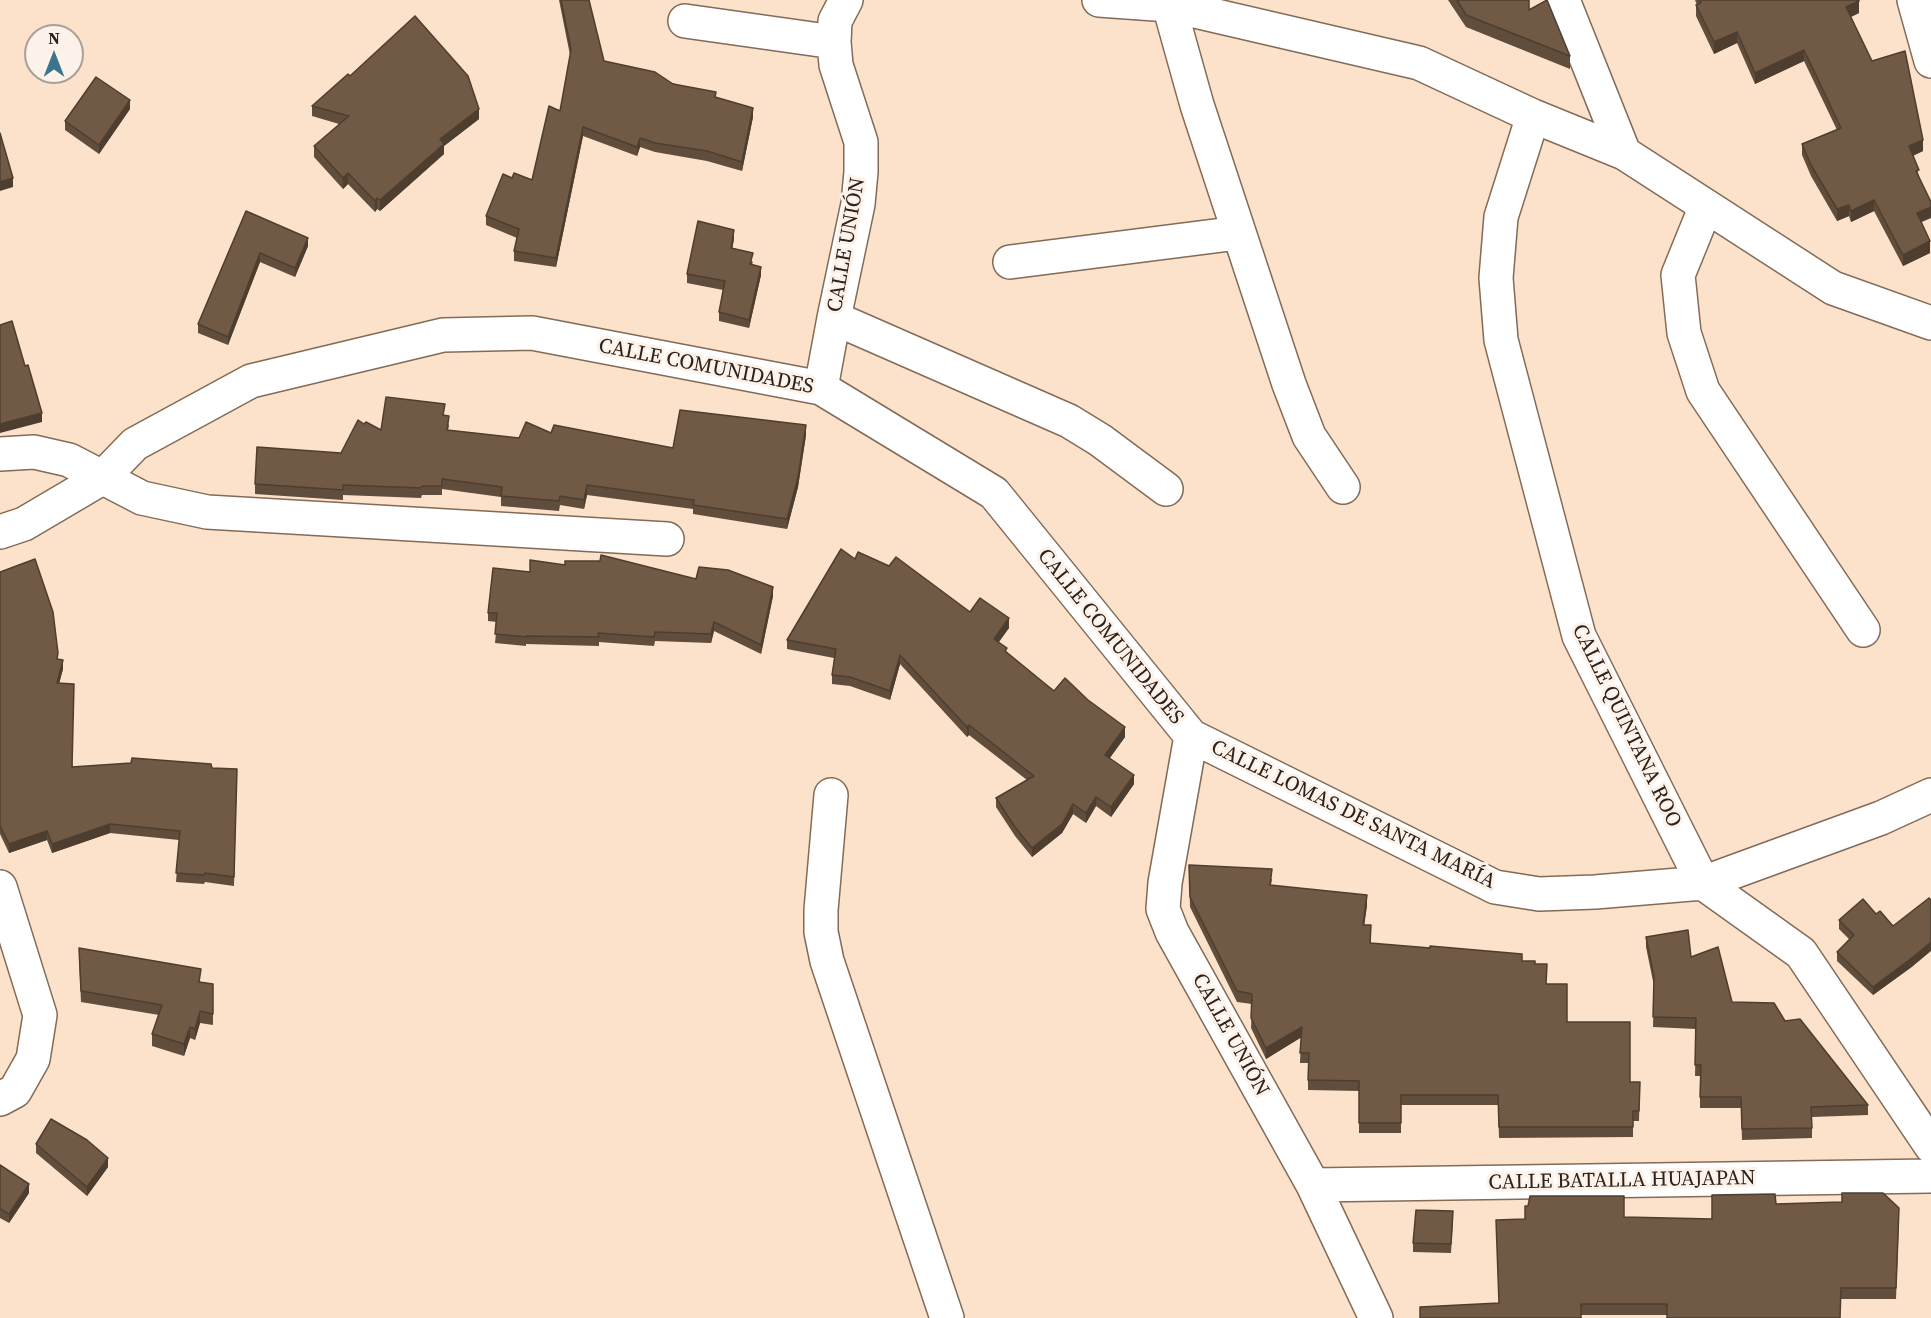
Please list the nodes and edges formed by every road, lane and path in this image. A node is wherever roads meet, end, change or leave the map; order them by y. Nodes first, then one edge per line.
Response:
1 (846, 0) edge
2 (1099, 0) edge
3 (1563, 0) edge
4 (1914, 0) edge
5 (1169, 2) edge
6 (685, 21) dead end
7 (834, 42) junction
8 (1931, 61) edge
9 (1533, 116) junction
10 (1624, 153) junction
11 (1706, 206) junction
12 (1238, 233) junction
13 (1010, 262) dead end
14 (834, 318) junction
15 (1931, 323) edge
16 (821, 388) junction
17 (0, 454) edge
18 (102, 478) junction
19 (1343, 487) dead end
20 (1166, 489) dead end
21 (0, 532) edge
22 (667, 539) dead end
23 (1863, 630) dead end
24 (1191, 736) junction
25 (831, 795) dead end
26 (1931, 795) edge
27 (1881, 818) junction
28 (1931, 823) edge
29 (1703, 883) junction
30 (0, 887) edge
31 (8, 1095) edge
32 (1931, 1146) edge
33 (1931, 1176) edge
34 (1313, 1185) junction
35 (950, 1314) edge
36 (1376, 1318) edge

1 - 7 street, CALLE UNIÓN
2 - 5 street
3 - 10 street
4 - 8 street
5 - 9 street
5 - 12 street
6 - 7 street
7 - 14 street, CALLE UNIÓN
9 - 10 street
9 - 29 street, CALLE QUINTANA ROO
10 - 11 street
11 - 15 street
11 - 23 street
12 - 13 street
12 - 19 street
14 - 16 street, CALLE UNIÓN
14 - 20 street
16 - 18 street, CALLE COMUNIDADES
16 - 24 street, CALLE COMUNIDADES
17 - 18 street
18 - 21 street, CALLE COMUNIDADES
18 - 22 street
24 - 29 street, CALLE LOMAS DE SANTA MARÍA
24 - 34 street, CALLE UNIÓN
25 - 35 street
26 - 27 street, CALLE LOMAS DE SANTA MARÍA
27 - 28 street
27 - 29 street, CALLE LOMAS DE SANTA MARÍA
29 - 32 street, CALLE QUINTANA ROO
30 - 31 street
33 - 34 street, CALLE BATALLA HUAJAPAN
34 - 36 street, CALLE UNIÓN

